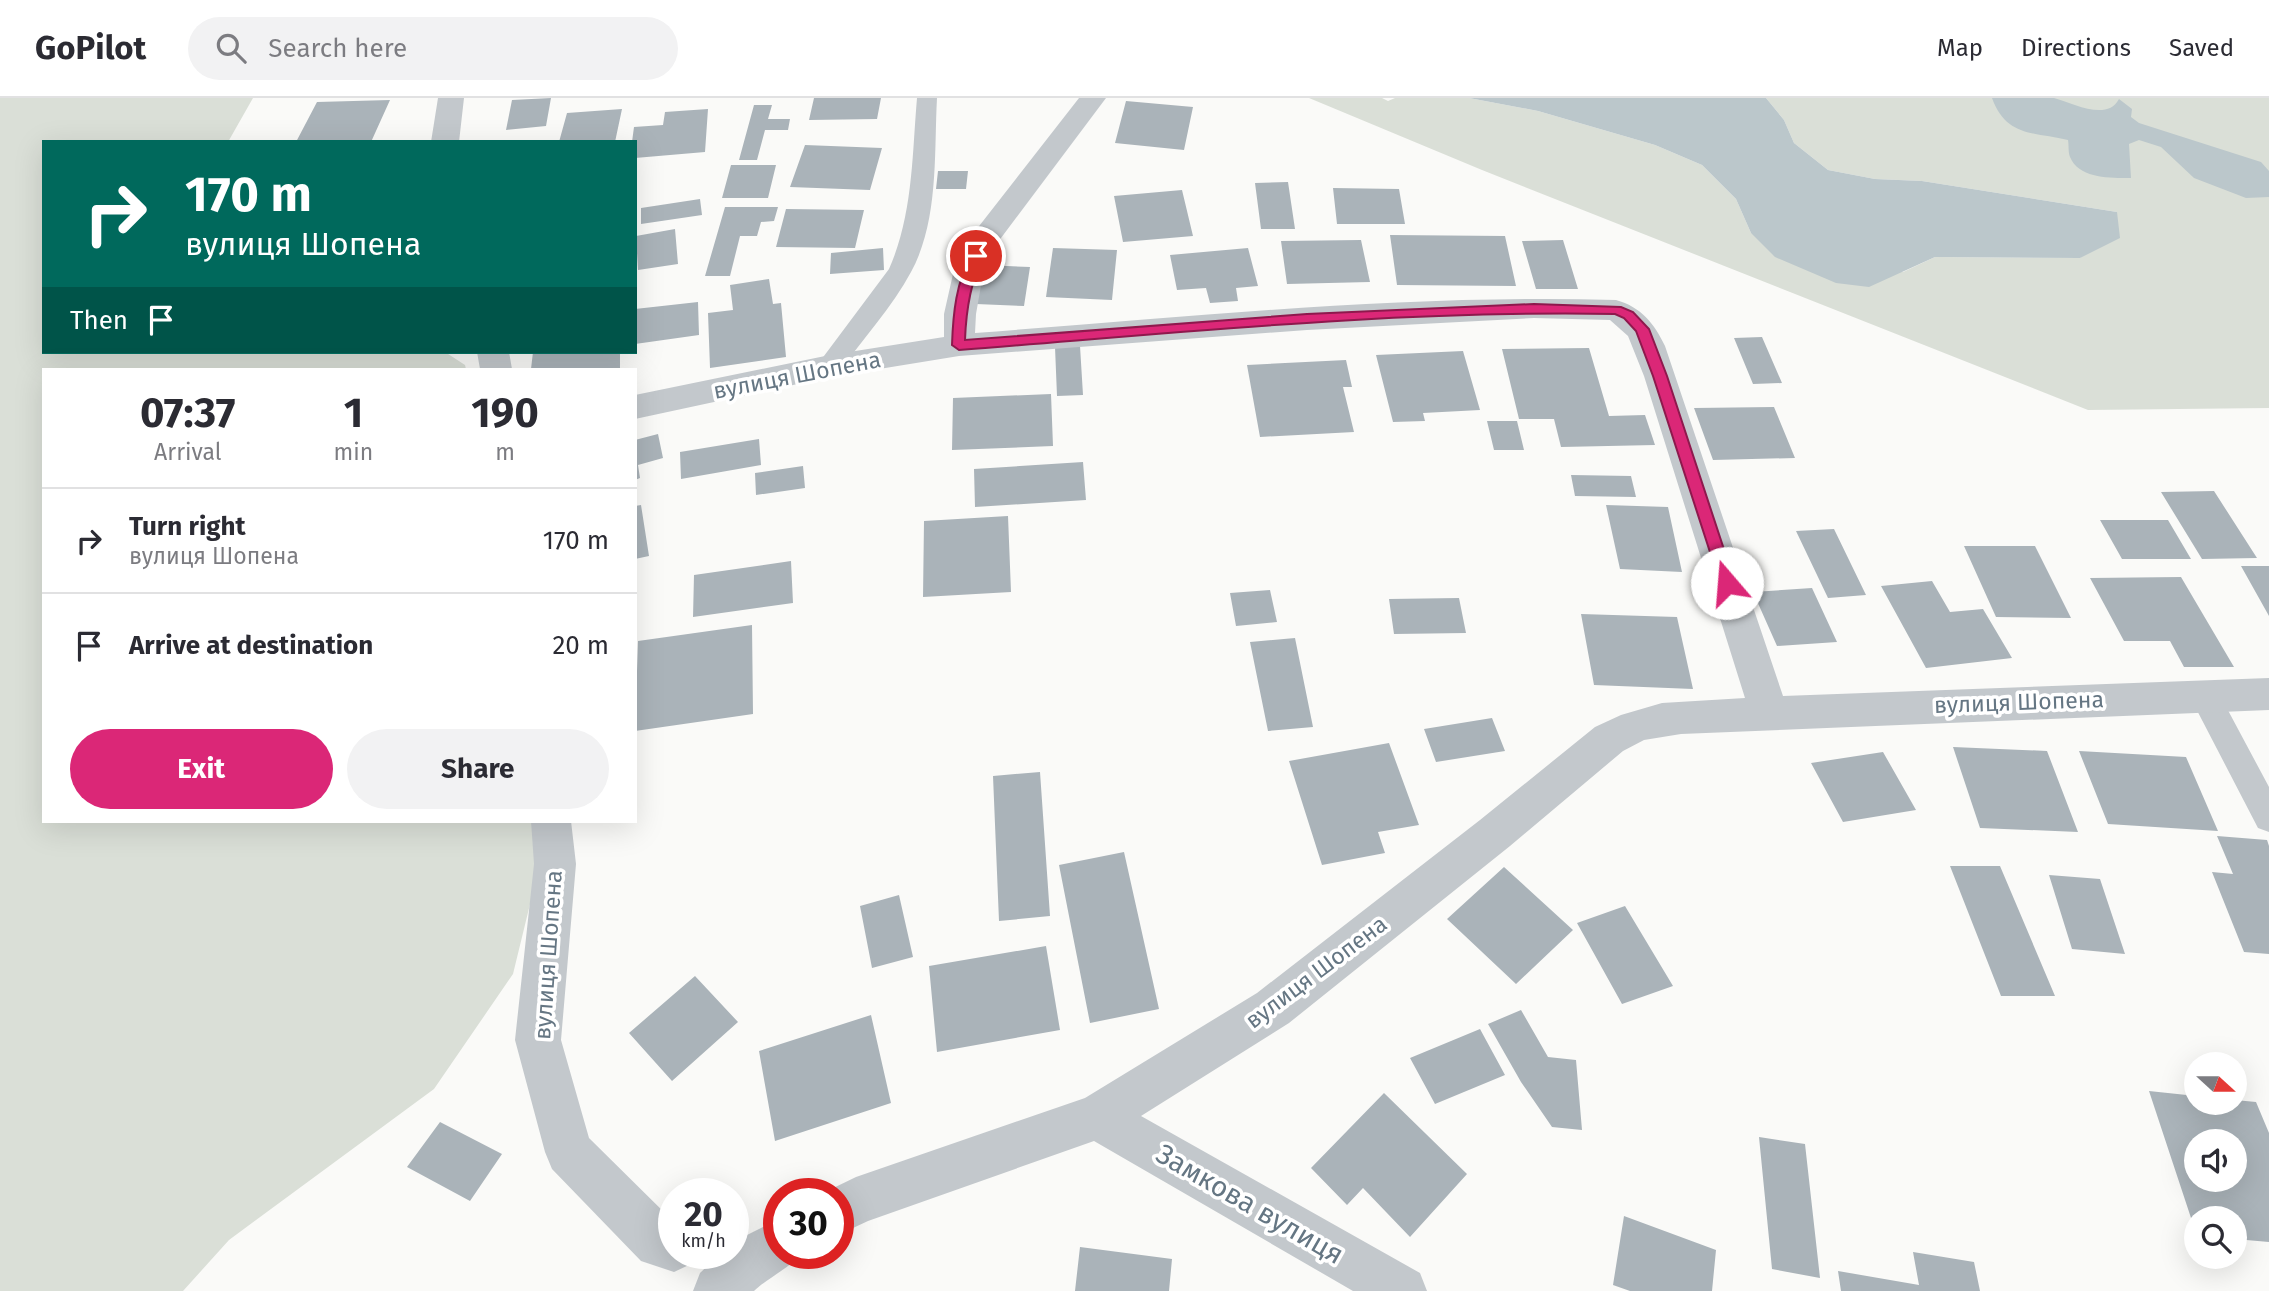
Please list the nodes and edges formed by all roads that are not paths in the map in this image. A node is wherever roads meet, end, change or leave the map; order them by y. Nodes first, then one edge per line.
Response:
1 (451, 98) edge
2 (927, 98) edge
3 (1093, 98) edge
4 (445, 140) edge
5 (959, 345) junction
6 (830, 366) junction
7 (637, 407) edge
8 (2269, 694) edge
9 (2204, 695) junction
10 (1769, 712) junction
11 (2269, 818) edge
12 (551, 823) edge
13 (1097, 1117) junction
14 (854, 1202) edge
15 (658, 1244) edge
16 (1402, 1291) edge

1 - 4 street
2 - 6 lane
3 - 5 street
5 - 6 street, вулиця Шопена
5 - 10 street, вулиця Шопена
6 - 7 street, вулиця Шопена
8 - 9 street, вулиця Шопена
9 - 10 street, вулиця Шопена
9 - 11 lane
10 - 13 street, вулиця Шопена
12 - 15 street, вулиця Шопена
13 - 14 street, вулиця Шопена
13 - 16 street, Замкова вулиця

